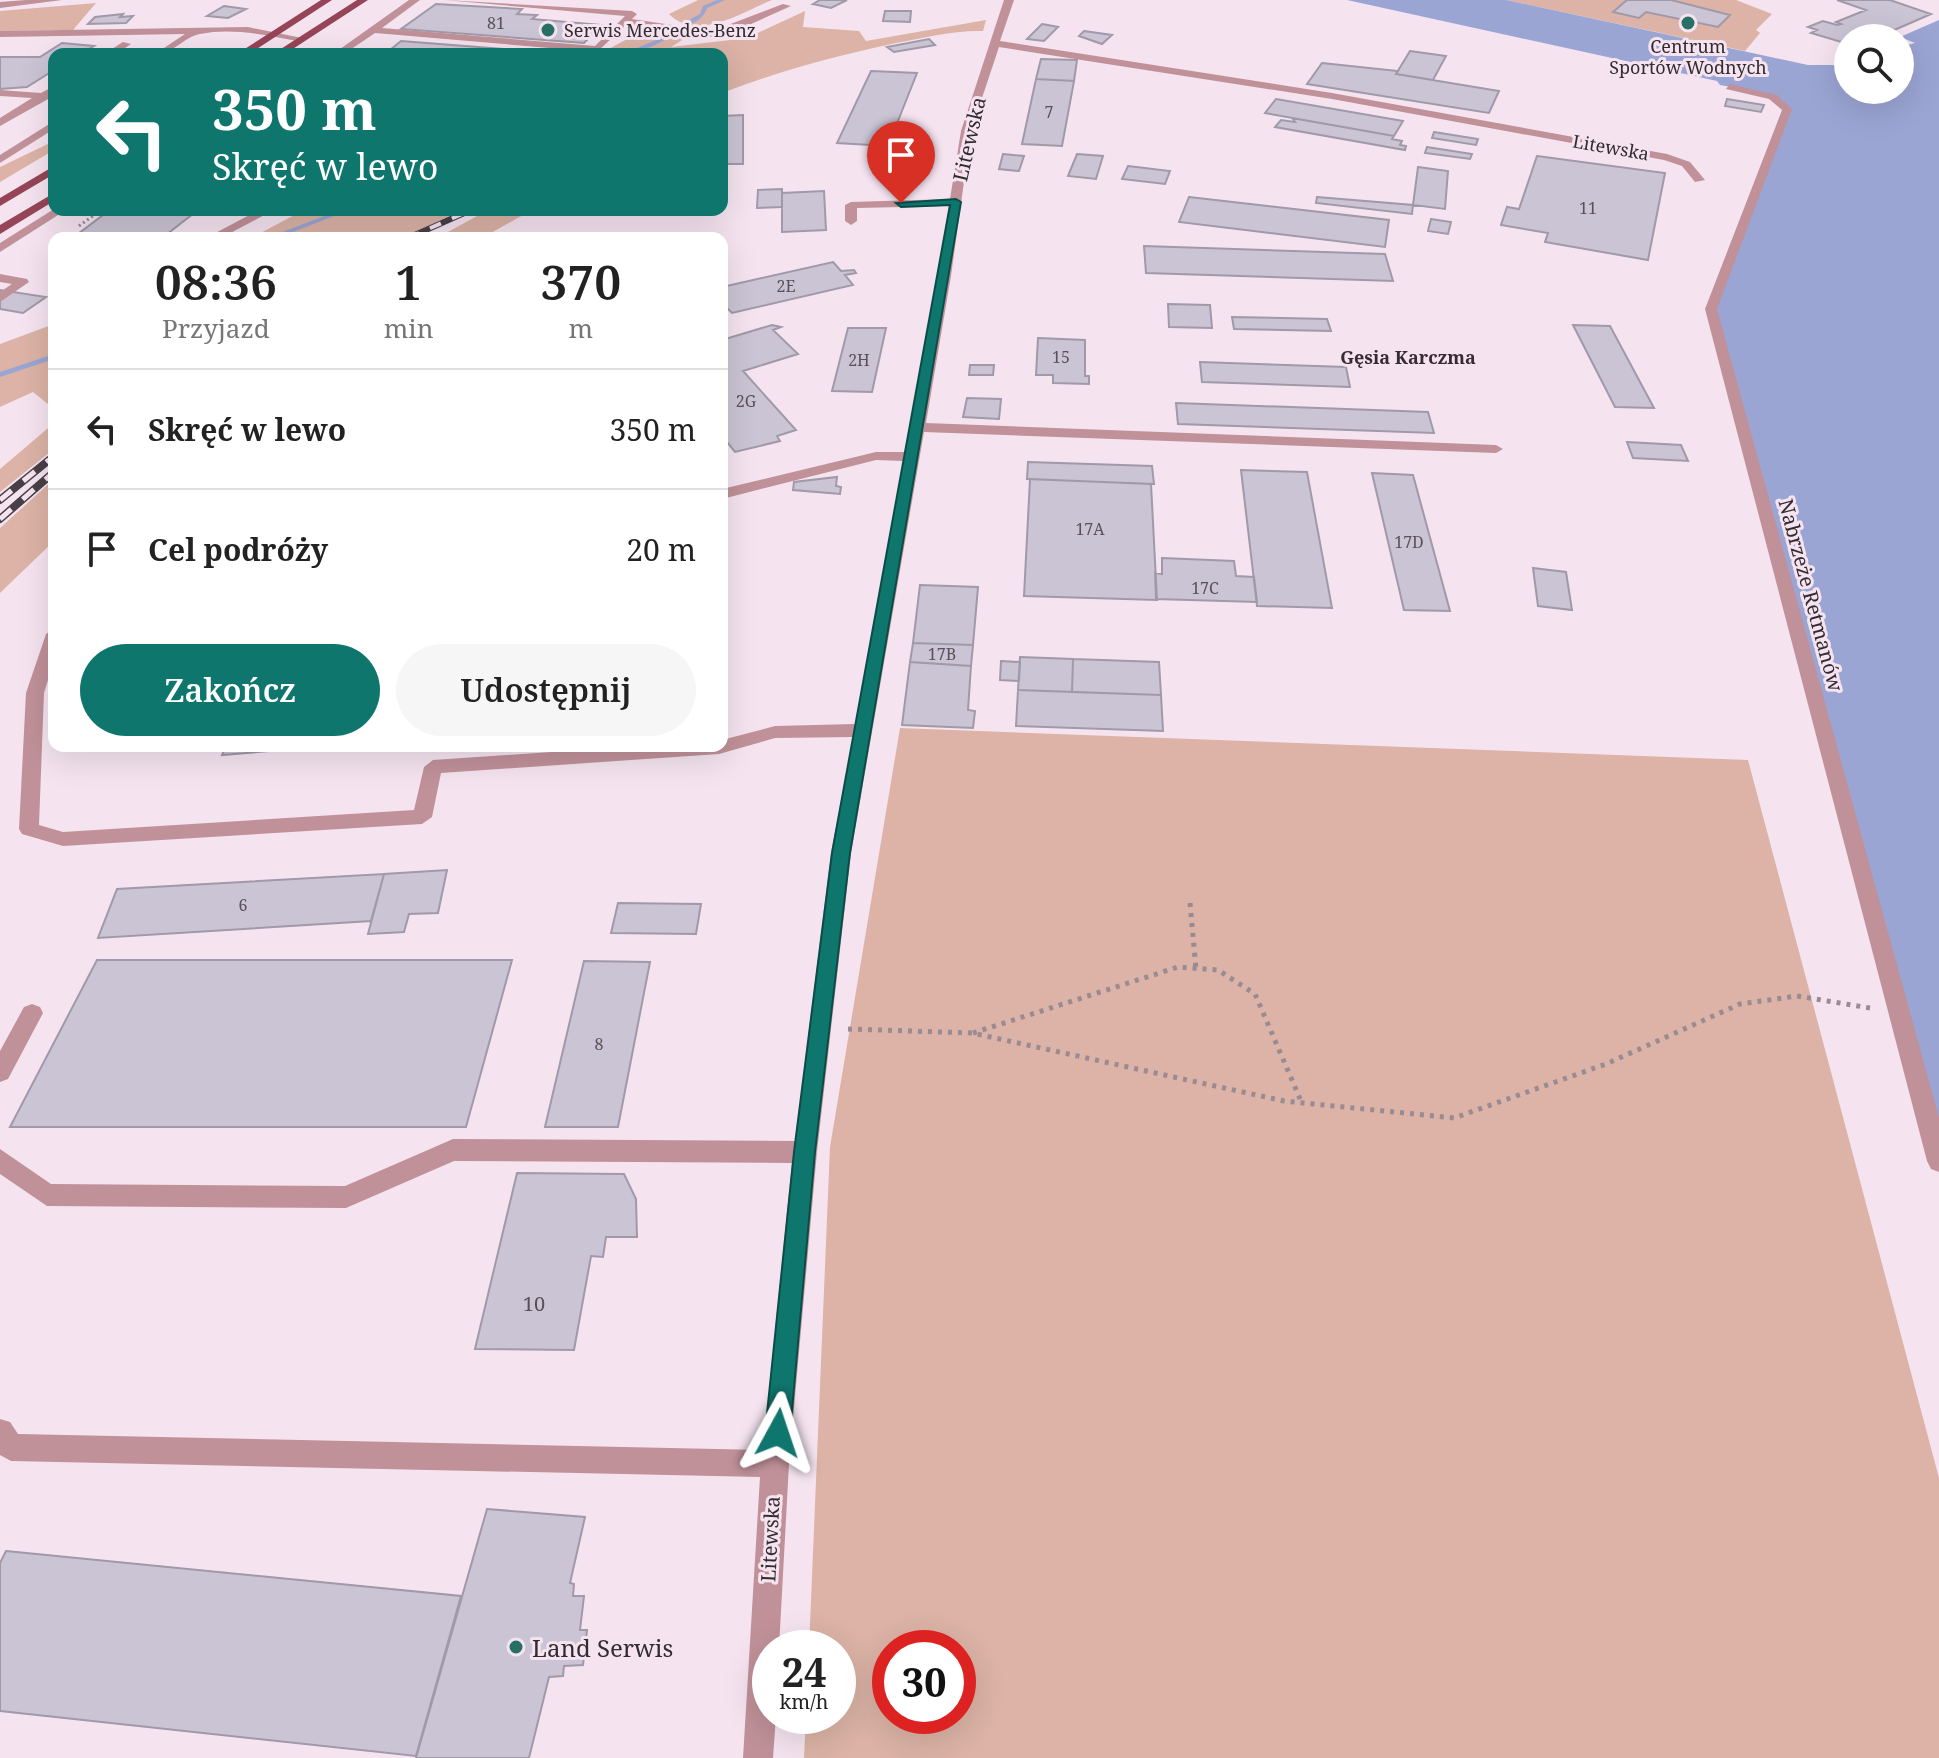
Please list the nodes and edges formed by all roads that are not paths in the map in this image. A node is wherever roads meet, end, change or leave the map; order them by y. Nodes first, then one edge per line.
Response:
1 (57, 0) edge
2 (327, 0) edge
3 (363, 0) edge
4 (415, 0) edge
5 (449, 0) edge
6 (1009, 0) edge
7 (0, 5) edge
8 (786, 6) dead end
9 (625, 21) junction
10 (373, 30) junction
11 (194, 32) junction
12 (0, 34) edge
13 (275, 34) junction
14 (302, 39) junction
15 (994, 43) junction
16 (126, 44) dead end
17 (119, 48) edge
18 (169, 48) edge
19 (252, 48) edge
20 (288, 48) edge
21 (347, 48) edge
22 (585, 48) edge
23 (598, 48) edge
24 (1730, 87) dead end
25 (0, 93) edge
26 (48, 96) edge
27 (0, 123) edge
28 (48, 128) edge
29 (0, 160) edge
30 (48, 173) edge
31 (1699, 180) dead end
32 (48, 200) edge
33 (956, 202) junction
34 (0, 203) edge
35 (51, 216) edge
36 (256, 216) edge
37 (851, 221) dead end
38 (0, 230) edge
39 (224, 232) edge
40 (0, 248) edge
41 (0, 278) edge
42 (0, 298) edge
43 (915, 427) junction
44 (1496, 449) dead end
45 (910, 457) junction
46 (728, 493) edge
47 (48, 653) edge
48 (864, 730) junction
49 (728, 745) edge
50 (648, 752) edge
51 (32, 1013) dead end
52 (0, 1072) edge
53 (805, 1152) junction
54 (0, 1160) edge
55 (1939, 1161) edge
56 (0, 1432) edge
57 (775, 1464) junction
58 (758, 1758) edge

1 - 7 street
2 - 13 main road
3 - 14 main road
4 - 10 street
5 - 9 street
6 - 15 street, Litewska
8 - 9 street
9 - 23 street
10 - 21 street
10 - 22 street
11 - 12 street
11 - 13 street
11 - 18 street
13 - 14 street
13 - 19 main road
14 - 20 main road
15 - 31 street, Litewska
15 - 33 street, Litewska
16 - 17 street
24 - 55 street, Nabrzeże Retmanów
25 - 26 street
26 - 27 street
28 - 29 street
30 - 34 main road
32 - 38 main road
33 - 37 street
33 - 43 street, Litewska
35 - 40 street
36 - 39 street
41 - 42 street
43 - 44 street
43 - 45 street, Litewska
45 - 46 street
45 - 48 street, Litewska
47 - 50 street
48 - 49 street
48 - 53 street, Litewska
51 - 52 street
53 - 54 street
53 - 57 street, Litewska
56 - 57 street
57 - 58 street, Litewska

